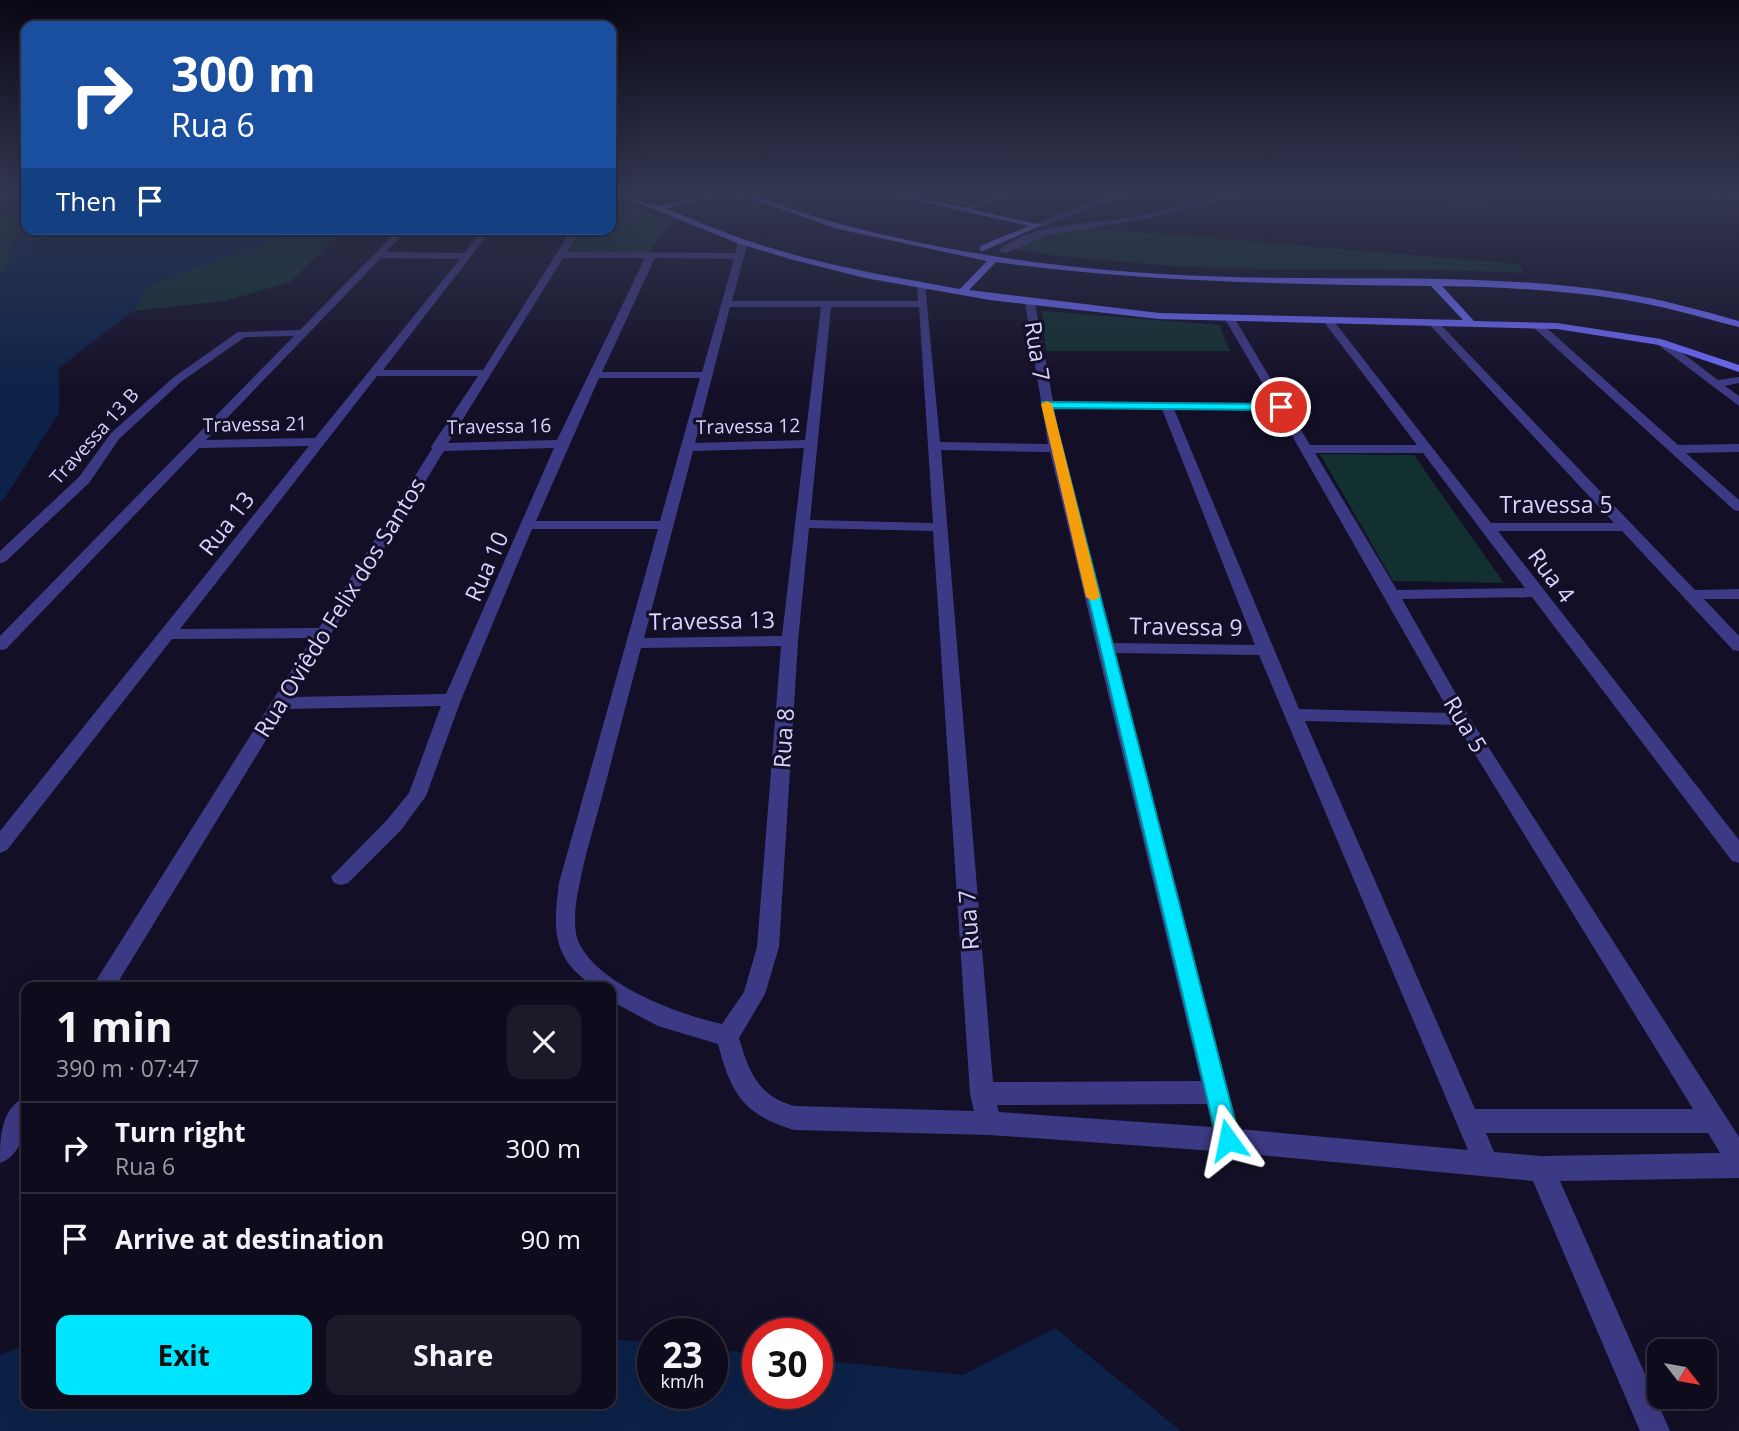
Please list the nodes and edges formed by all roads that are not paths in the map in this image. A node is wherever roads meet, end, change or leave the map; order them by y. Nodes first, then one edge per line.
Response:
1 (375, 259) edge
2 (464, 259) edge
3 (558, 259) edge
4 (649, 259) edge
5 (738, 259) edge
6 (790, 259) edge
7 (995, 259) edge
8 (1028, 259) edge
9 (1049, 259) edge
10 (1433, 282) junction
11 (922, 285) junction
12 (962, 292) junction
13 (1030, 303) junction
14 (726, 304) junction
15 (826, 304) junction
16 (921, 304) junction
17 (1739, 314) edge
18 (1230, 319) junction
19 (1329, 322) junction
20 (1469, 322) junction
21 (1433, 323) junction
22 (1739, 324) edge
23 (1537, 325) junction
24 (303, 332) junction
25 (1661, 342) junction
26 (1739, 369) edge
27 (374, 373) junction
28 (487, 373) junction
29 (595, 375) junction
30 (707, 375) junction
31 (1739, 380) edge
32 (1715, 384) junction
33 (1739, 402) edge
34 (1046, 404) junction
35 (1166, 405) junction
36 (1281, 407) junction
37 (319, 442) junction
38 (193, 444) junction
39 (562, 444) junction
40 (810, 444) junction
41 (935, 446) junction
42 (437, 447) junction
43 (687, 447) junction
44 (1055, 448) junction
45 (1739, 448) edge
46 (1306, 449) junction
47 (1425, 449) junction
48 (1674, 449) junction
49 (1739, 507) edge
50 (803, 524) junction
51 (529, 525) junction
52 (666, 525) junction
53 (938, 527) junction
54 (1487, 527) junction
55 (1625, 527) junction
56 (0, 559) edge
57 (1536, 592) junction
58 (1690, 594) junction
59 (1739, 594) edge
60 (1392, 595) junction
61 (324, 633) junction
62 (167, 634) junction
63 (790, 641) junction
64 (634, 643) junction
65 (0, 645) edge
66 (1739, 646) edge
67 (1106, 648) junction
68 (1265, 650) junction
69 (452, 700) junction
70 (280, 703) junction
71 (1294, 715) junction
72 (1462, 719) junction
73 (0, 845) edge
74 (1739, 855) edge
75 (341, 877) dead end
76 (106, 982) edge
77 (603, 982) edge
78 (616, 992) edge
79 (727, 1036) junction
80 (1218, 1092) junction
81 (982, 1094) junction
82 (21, 1117) edge
83 (1467, 1121) junction
84 (1714, 1121) junction
85 (990, 1123) junction
86 (1228, 1140) junction
87 (0, 1151) edge
88 (1739, 1160) edge
89 (1487, 1165) junction
90 (1739, 1165) edge
91 (1541, 1169) junction
92 (1655, 1431) edge

1 - 24 street
2 - 27 street, Rua 13
3 - 28 street, Rua Oviêdo Felix dos Santos
4 - 29 street, Rua 10
5 - 14 street
6 - 11 street
7 - 12 street
8 - 10 street
9 - 17 street
10 - 20 street
10 - 22 street
11 - 12 street
11 - 16 street, Rua 7
12 - 13 street
13 - 18 street
13 - 34 street, Rua 7
14 - 15 street
14 - 30 street
15 - 16 street
15 - 40 street, Rua 8
16 - 41 street, Rua 7
18 - 19 street
18 - 36 street, Rua 5
19 - 21 street
19 - 47 street, Rua 4
20 - 21 street
20 - 23 street
21 - 55 street
23 - 25 street
23 - 48 street
24 - 38 street
24 - 56 street, Travessa 13 B
25 - 26 street
25 - 32 street
27 - 28 street
27 - 37 street, Rua 13
28 - 42 street, Rua Oviêdo Felix dos Santos
29 - 30 street
29 - 39 street, Rua 10
30 - 43 street
31 - 32 street
32 - 33 street
34 - 35 street
34 - 44 street, Rua 7
35 - 36 street
35 - 68 street
36 - 46 street, Rua 5
37 - 38 street, Travessa 21
37 - 62 street, Rua 13
38 - 65 street
39 - 42 street, Travessa 16
39 - 51 street, Rua 10
40 - 43 street, Travessa 12
40 - 50 street, Rua 8
41 - 44 street
41 - 53 street, Rua 7
42 - 61 street, Rua Oviêdo Felix dos Santos
43 - 52 street
44 - 67 street, Rua 7
45 - 48 street
46 - 47 street
46 - 60 street, Rua 5
47 - 54 street, Rua 4
48 - 49 street
50 - 53 street
50 - 63 street, Rua 8
51 - 52 street
51 - 69 street, Rua 10
52 - 64 street
53 - 81 street, Rua 7
54 - 55 street, Travessa 5
54 - 57 street, Rua 4
55 - 58 street
57 - 60 street
57 - 74 street, Rua 4
58 - 59 street
58 - 66 street
60 - 72 street, Rua 5
61 - 62 street
61 - 70 street, Rua Oviêdo Felix dos Santos
62 - 73 street, Rua 13
63 - 64 street, Travessa 13
63 - 79 street, Rua 8
64 - 77 street
67 - 68 street, Travessa 9
67 - 80 street, Rua 7
68 - 71 street
69 - 70 street
69 - 75 street, Rua 10
70 - 76 street, Rua Oviêdo Felix dos Santos
71 - 72 street
71 - 83 street
72 - 84 street, Rua 5
78 - 79 street
79 - 85 street
80 - 81 street
80 - 86 street, Rua 7
81 - 85 street, Rua 7
82 - 87 street
83 - 84 street
83 - 89 street
84 - 88 street, Rua 5
85 - 86 street
86 - 89 street
89 - 91 street
90 - 91 street
91 - 92 street

